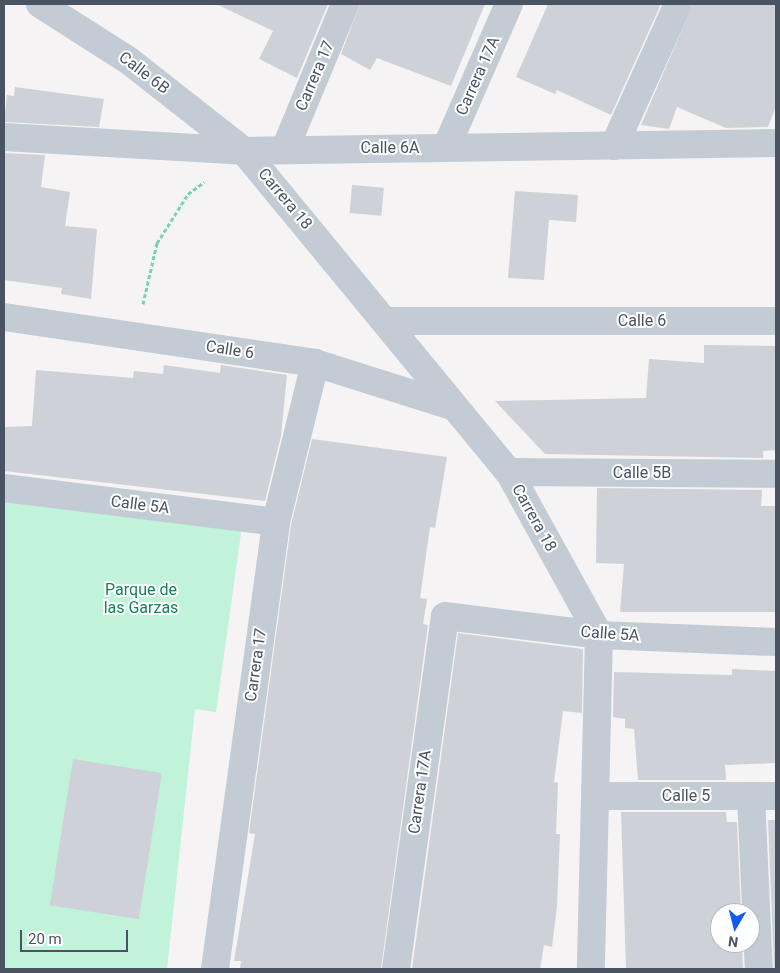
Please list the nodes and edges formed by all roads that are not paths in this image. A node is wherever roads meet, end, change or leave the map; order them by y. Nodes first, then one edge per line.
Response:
1 (40, 4) edge
2 (345, 4) edge
3 (509, 4) edge
4 (678, 4) edge
5 (4, 137) edge
6 (774, 138) edge
7 (614, 146) junction
8 (446, 148) junction
9 (285, 149) junction
10 (244, 151) junction
11 (4, 317) edge
12 (388, 321) junction
13 (776, 322) edge
14 (315, 363) junction
15 (451, 406) junction
16 (509, 472) junction
17 (776, 474) edge
18 (4, 488) edge
19 (276, 522) junction
20 (445, 616) joint
21 (599, 635) junction
22 (776, 642) edge
23 (596, 796) junction
24 (764, 796) edge
25 (215, 969) edge
26 (396, 969) edge
27 (591, 969) edge
28 (759, 969) edge

1 - 10 street, Calle 6B
2 - 9 street, Carrera 17
3 - 8 street, Carrera 17A
4 - 7 street
5 - 10 street, Calle 6A
6 - 7 street, Calle 6A
7 - 8 street, Calle 6A
8 - 9 street, Calle 6A
9 - 10 street, Calle 6A
10 - 12 street, Carrera 18
11 - 14 street, Calle 6
12 - 13 street, Calle 6
12 - 15 street, Carrera 18
14 - 15 street, Calle 6
14 - 19 street, Carrera 17
15 - 16 street, Carrera 18
16 - 17 street, Calle 5B
16 - 21 street, Carrera 18
18 - 19 street, Calle 5A
19 - 25 street, Carrera 17
20 - 21 street, Calle 5A
20 - 26 street, Carrera 17A
21 - 22 street, Calle 5A
21 - 23 street, Carrera 18
23 - 24 street, Calle 5
23 - 27 street, Carrera 18
24 - 28 street

